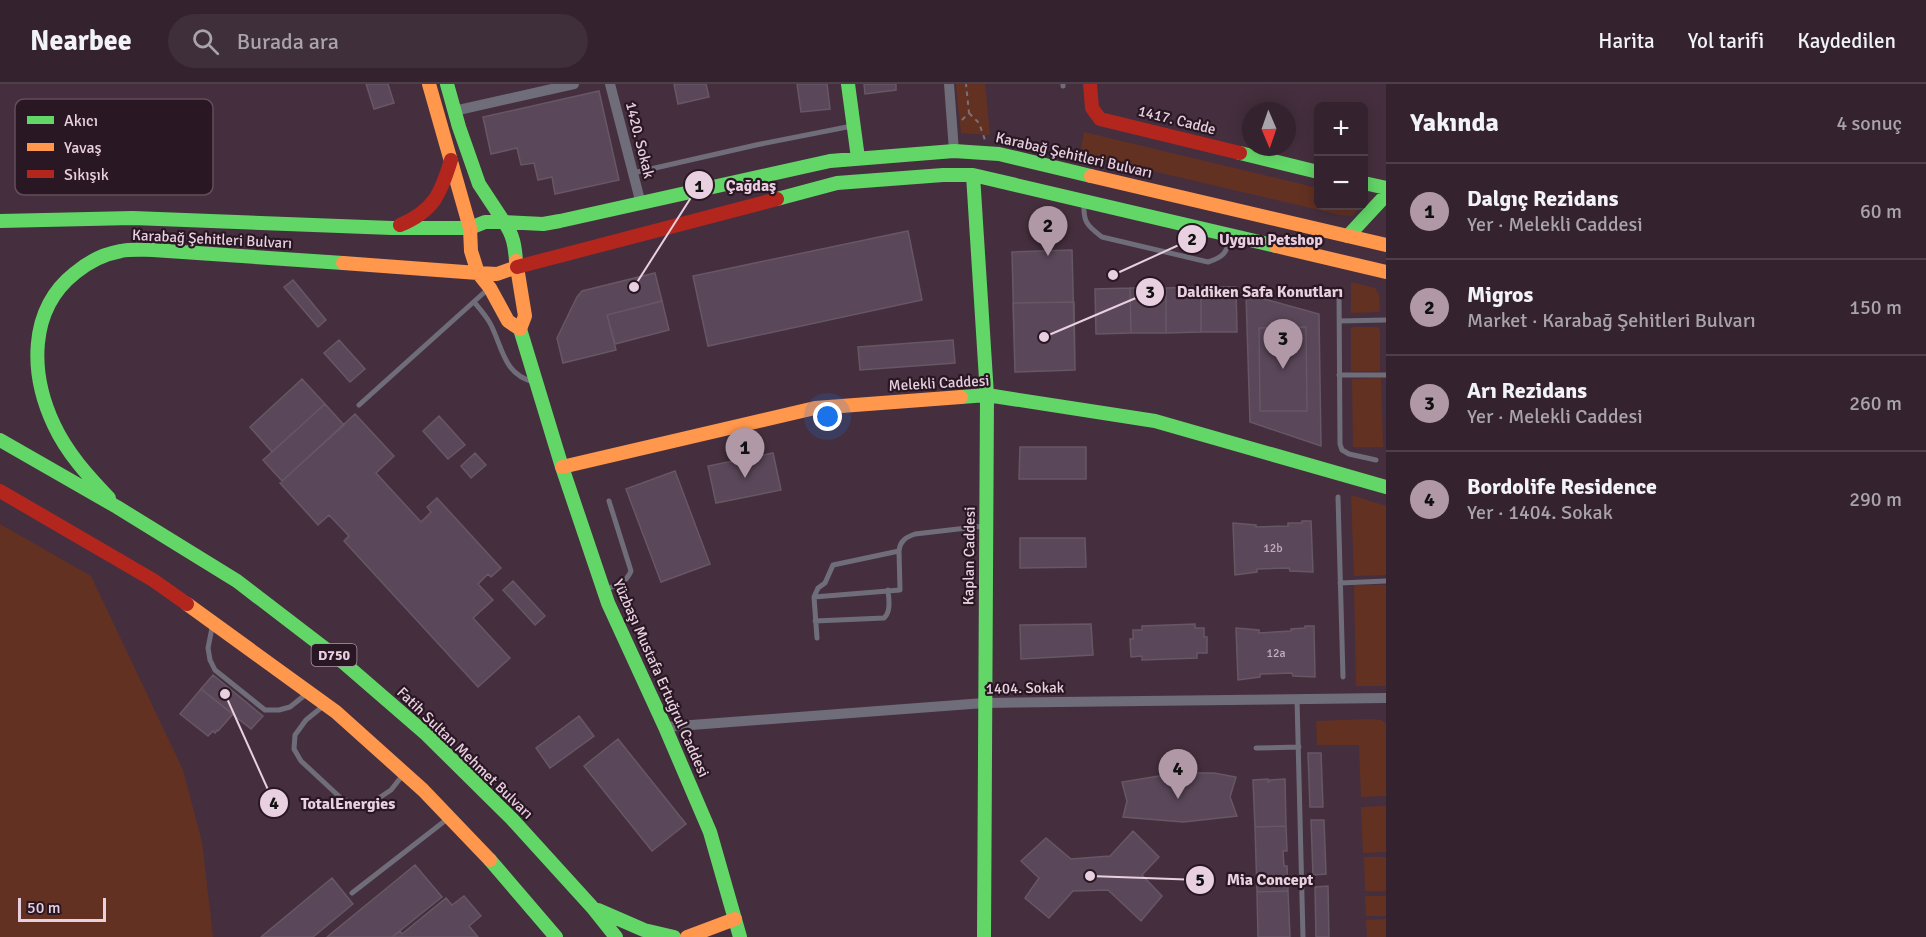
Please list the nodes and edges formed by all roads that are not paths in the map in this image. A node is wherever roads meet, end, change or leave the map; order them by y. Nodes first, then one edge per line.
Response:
1 (429, 84) edge
2 (447, 84) edge
3 (574, 84) edge
4 (610, 84) edge
5 (848, 84) edge
6 (949, 84) edge
7 (1090, 84) edge
8 (454, 111) junction
9 (854, 126) junction
10 (954, 151) junction
11 (858, 158) junction
12 (451, 160) junction
13 (1314, 171) edge
14 (633, 173) junction
15 (973, 175) junction
16 (1368, 184) edge
17 (1386, 188) edge
18 (1386, 195) edge
19 (1084, 200) junction
20 (641, 204) junction
21 (0, 221) edge
22 (504, 222) junction
23 (392, 228) junction
24 (470, 228) junction
25 (1232, 235) junction
26 (1348, 236) junction
27 (1386, 245) edge
28 (516, 267) junction
29 (1386, 272) edge
30 (478, 273) junction
31 (490, 288) junction
32 (1339, 291) dead end
33 (474, 302) junction
34 (1386, 320) edge
35 (1340, 321) junction
36 (520, 329) junction
37 (1339, 375) junction
38 (1386, 375) edge
39 (536, 382) junction
40 (987, 395) junction
41 (359, 405) dead end
42 (0, 440) edge
43 (1376, 460) dead end
44 (562, 467) junction
45 (1386, 487) edge
46 (0, 491) edge
47 (1338, 497) dead end
48 (609, 501) dead end
49 (117, 507) junction
50 (986, 526) junction
51 (899, 551) junction
52 (1386, 581) edge
53 (1340, 583) junction
54 (603, 590) junction
55 (888, 590) junction
56 (814, 597) junction
57 (815, 621) junction
58 (213, 623) junction
59 (817, 638) dead end
60 (1343, 677) dead end
61 (309, 692) junction
62 (1386, 698) edge
63 (1297, 699) junction
64 (984, 703) junction
65 (326, 704) junction
66 (665, 727) junction
67 (1299, 747) junction
68 (1256, 748) dead end
69 (405, 773) junction
70 (449, 817) junction
71 (352, 893) dead end
72 (592, 907) junction
73 (735, 919) junction
74 (556, 937) edge
75 (616, 937) edge
76 (674, 937) edge
77 (687, 937) edge
78 (740, 937) edge
79 (984, 937) edge
80 (1304, 937) edge

1 - 12 main road
2 - 8 main road
3 - 8 street
4 - 14 street, 1420. Sokak
5 - 9 main road
6 - 10 street
7 - 13 main road, 1417. Cadde
8 - 22 main road
9 - 11 main road
9 - 14 lane
10 - 11 main road, Karabağ Şehitleri Bulvarı
10 - 26 main road, Karabağ Şehitleri Bulvarı
11 - 20 main road, Karabağ Şehitleri Bulvarı
12 - 23 main road
12 - 24 main road
14 - 20 street, 1420. Sokak
15 - 19 main road, Karabağ Şehitleri Bulvarı
15 - 28 main road, Karabağ Şehitleri Bulvarı
15 - 40 main road, Kaplan Caddesi
16 - 17 main road
18 - 26 main road
19 - 25 main road, Karabağ Şehitleri Bulvarı
19 - 25 lane
20 - 22 main road, Karabağ Şehitleri Bulvarı
21 - 23 main road, Karabağ Şehitleri Bulvarı
22 - 24 main road, Karabağ Şehitleri Bulvarı
22 - 28 main road
23 - 24 main road, Karabağ Şehitleri Bulvarı
24 - 30 main road
25 - 29 main road, Karabağ Şehitleri Bulvarı
26 - 27 main road, Karabağ Şehitleri Bulvarı
28 - 30 main road, Karabağ Şehitleri Bulvarı
28 - 36 main road, Yüzbaşı Mustafa Ertuğrul Caddesi
30 - 31 main road, Yüzbaşı Mustafa Ertuğrul Caddesi
30 - 49 main road, Karabağ Şehitleri Bulvarı
31 - 33 lane
31 - 36 main road, Yüzbaşı Mustafa Ertuğrul Caddesi
32 - 35 lane
33 - 39 lane
33 - 41 lane
34 - 35 lane
35 - 37 lane
36 - 39 main road, Yüzbaşı Mustafa Ertuğrul Caddesi
37 - 38 lane
37 - 43 lane
39 - 44 main road, Yüzbaşı Mustafa Ertuğrul Caddesi
40 - 44 main road, Melekli Caddesi
40 - 45 main road, Melekli Caddesi
40 - 50 main road, Kaplan Caddesi
42 - 49 main road, Fatih Sultan Mehmet Bulvarı / D750
44 - 54 main road, Yüzbaşı Mustafa Ertuğrul Caddesi
46 - 58 main road
47 - 53 lane
48 - 54 lane
49 - 72 main road, Fatih Sultan Mehmet Bulvarı / D750
50 - 51 lane
50 - 64 main road, Kaplan Caddesi
51 - 55 lane
51 - 56 lane
52 - 53 lane
53 - 60 lane
54 - 66 main road, Yüzbaşı Mustafa Ertuğrul Caddesi
55 - 56 lane
55 - 57 lane
56 - 57 lane
57 - 59 lane
58 - 61 main road
58 - 61 lane
61 - 65 main road
62 - 63 street, 1404. Sokak
63 - 64 street, 1404. Sokak
63 - 67 lane
64 - 66 street, 1404. Sokak
64 - 79 main road, Kaplan Caddesi
65 - 69 main road
65 - 69 lane
66 - 73 main road, Yüzbaşı Mustafa Ertuğrul Caddesi
67 - 68 lane
67 - 80 lane
69 - 70 main road
70 - 71 lane
70 - 74 main road
72 - 75 main road, Fatih Sultan Mehmet Bulvarı / D750
72 - 76 main road
73 - 77 main road
73 - 78 main road, Yüzbaşı Mustafa Ertuğrul Caddesi

